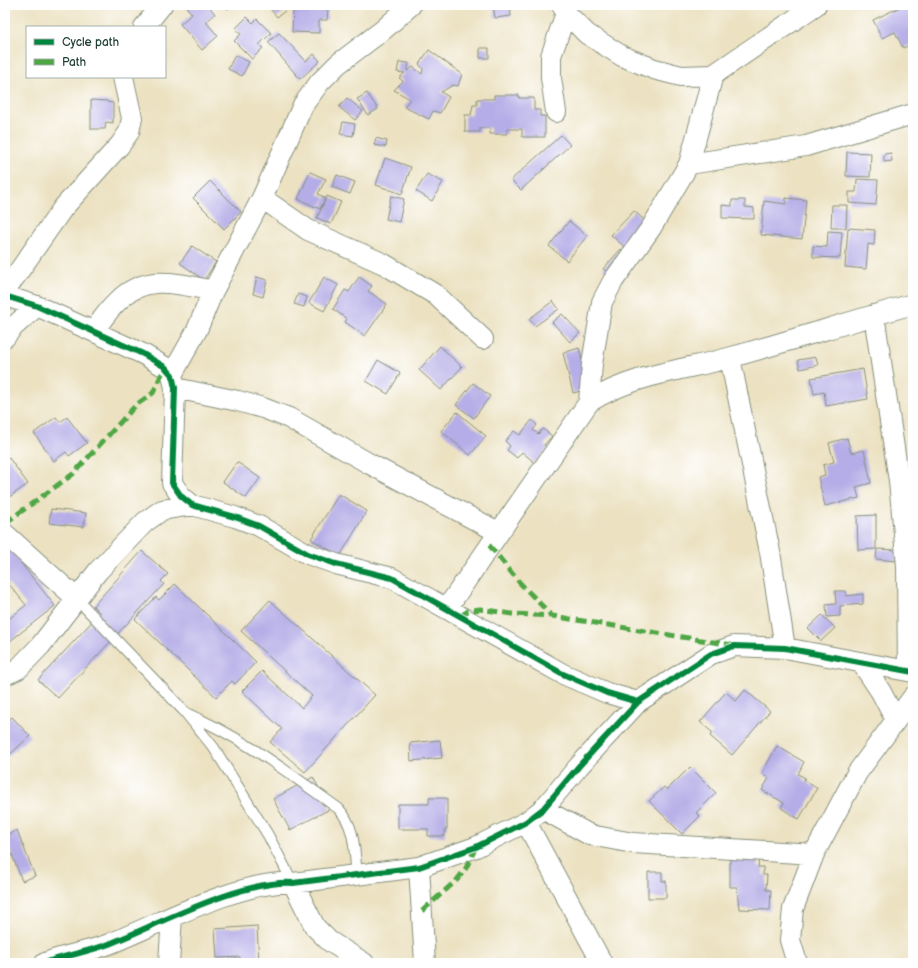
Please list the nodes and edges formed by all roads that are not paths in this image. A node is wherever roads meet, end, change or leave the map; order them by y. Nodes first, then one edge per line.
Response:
1 (162, 5) edge
2 (411, 5) edge
3 (816, 5) edge
4 (564, 9) edge
5 (145, 26) edge
6 (713, 75) junction
7 (123, 78) edge
8 (556, 112) dead end
9 (913, 114) edge
10 (689, 164) junction
11 (262, 198) junction
12 (5, 291) edge
13 (213, 291) junction
14 (5, 296) edge
15 (913, 304) edge
16 (38, 306) junction
17 (874, 315) junction
18 (94, 331) junction
19 (5, 337) edge
20 (483, 339) dead end
21 (730, 358) junction
22 (174, 381) junction
23 (589, 402) junction
24 (172, 483) junction
25 (192, 505) junction
26 (162, 510) junction
27 (498, 532) junction
28 (5, 534) edge
29 (76, 598) junction
30 (447, 608) junction
31 (785, 648) junction
32 (861, 662) junction
33 (910, 672) edge
34 (5, 675) edge
35 (913, 698) edge
36 (638, 702) junction
37 (185, 712) junction
38 (895, 719) junction
39 (543, 809) junction
40 (526, 822) junction
41 (814, 854) junction
42 (419, 867) junction
43 (357, 876) junction
44 (293, 883) junction
45 (172, 917) junction
46 (45, 963) edge
47 (169, 963) edge
48 (364, 963) edge
49 (425, 963) edge
50 (602, 963) edge
51 (797, 963) edge

1 - 5 street
2 - 11 street
3 - 6 street
4 - 6 street
4 - 8 street
6 - 10 street
7 - 12 street
9 - 10 street
10 - 23 street
11 - 13 street
11 - 20 street
13 - 18 street
13 - 22 street
14 - 16 street
15 - 17 street
16 - 18 street
16 - 19 street
17 - 21 street
17 - 33 street
18 - 22 street
21 - 23 street
21 - 31 street
22 - 24 street
22 - 27 street
23 - 27 street
24 - 25 street
24 - 26 street
25 - 26 street
25 - 30 street
26 - 29 street
27 - 30 street
28 - 29 street
29 - 34 street
29 - 37 lane
30 - 36 street
31 - 32 street
31 - 36 street
32 - 33 street
32 - 38 street
35 - 38 street
36 - 39 street
37 - 43 lane
37 - 44 lane
38 - 41 street
39 - 40 street
39 - 41 street
40 - 42 street
40 - 50 street
41 - 51 street
42 - 43 street
42 - 49 street
43 - 44 street
44 - 45 street
44 - 48 street
45 - 46 street
45 - 47 street

